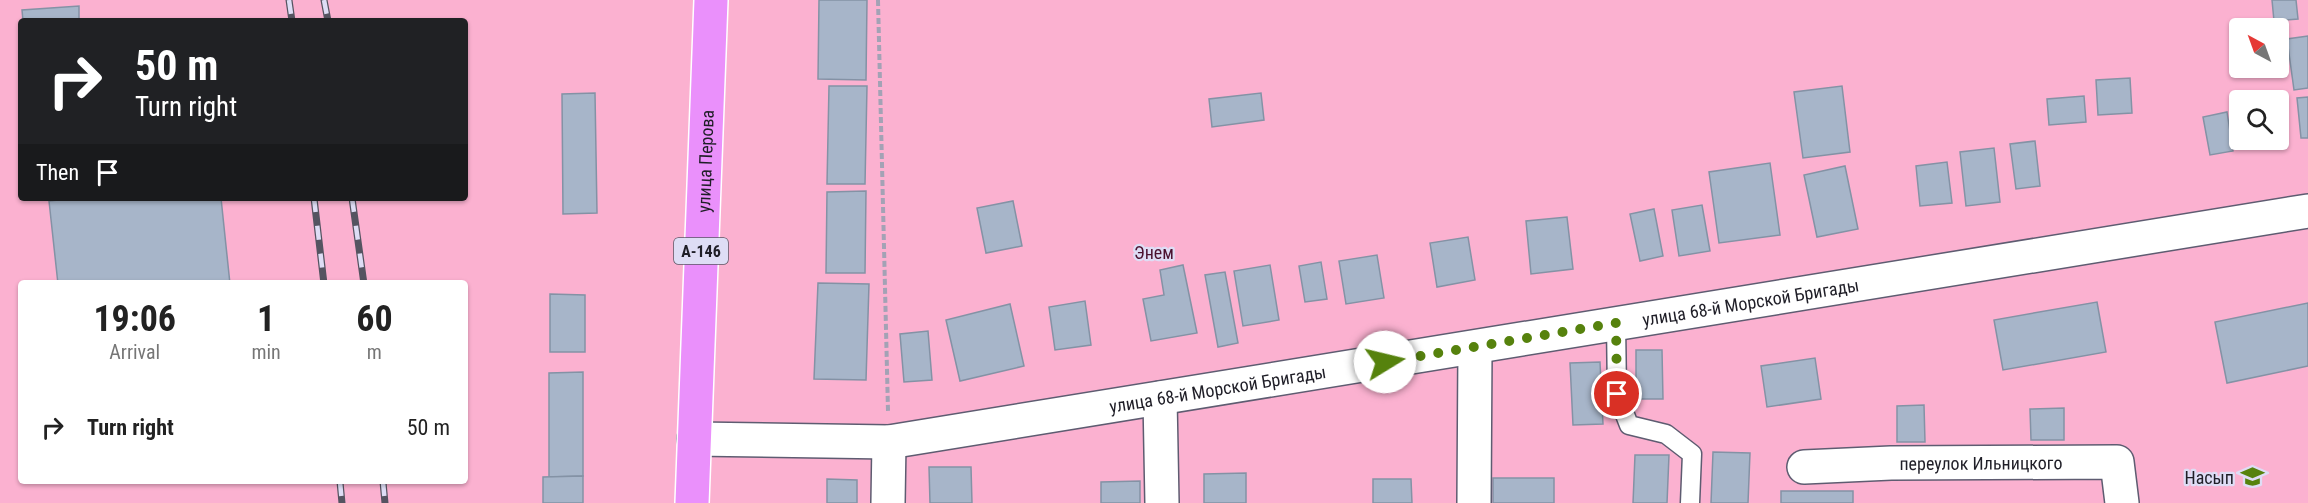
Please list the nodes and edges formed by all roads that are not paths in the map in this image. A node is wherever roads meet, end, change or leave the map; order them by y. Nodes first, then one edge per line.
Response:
1 (711, 0) edge
2 (2308, 210) edge
3 (1616, 323) junction
4 (1475, 348) junction
5 (1160, 398) junction
6 (694, 439) junction
7 (889, 442) junction
8 (1804, 467) dead end
9 (692, 503) edge
10 (888, 503) edge
11 (1162, 503) edge
12 (1474, 503) edge
13 (1690, 503) edge
14 (2122, 503) edge

1 - 6 highway, улица Перова / А-146
2 - 3 street, улица 68-й Морской Бригады
3 - 4 street, улица 68-й Морской Бригады
3 - 13 lane
4 - 5 street, улица 68-й Морской Бригады
4 - 12 street
5 - 7 street, улица 68-й Морской Бригады
5 - 11 street
6 - 7 street, улица 68-й Морской Бригады
6 - 9 highway, улица Перова / А-146
7 - 10 street
8 - 14 street, переулок Ильницкого

